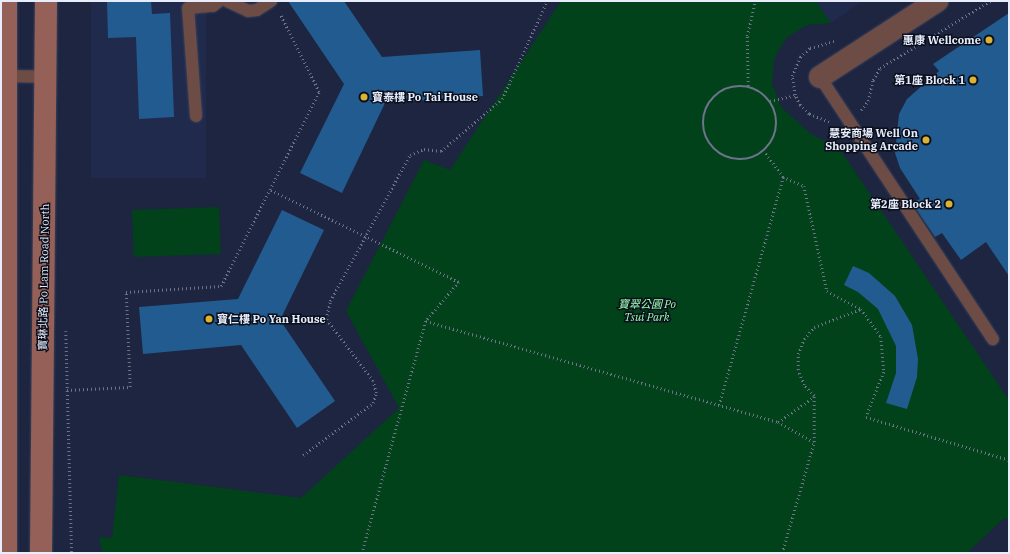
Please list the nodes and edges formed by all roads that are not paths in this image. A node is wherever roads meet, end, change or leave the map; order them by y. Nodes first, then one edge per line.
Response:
1 (6, 1) edge
2 (46, 1) edge
3 (219, 1) edge
4 (227, 1) edge
5 (937, 1) edge
6 (274, 4) edge
7 (4, 76) edge
8 (45, 77) junction
9 (820, 77) joint
10 (196, 116) dead end
11 (993, 339) dead end
12 (6, 553) edge
13 (41, 553) edge

1 - 7 main road
2 - 8 main road, 寶琳北路 Po Lam Road North
3 - 10 lane
4 - 6 lane
5 - 9 street
7 - 8 lane
7 - 12 main road
8 - 13 main road, 寶琳北路 Po Lam Road North
9 - 11 lane

